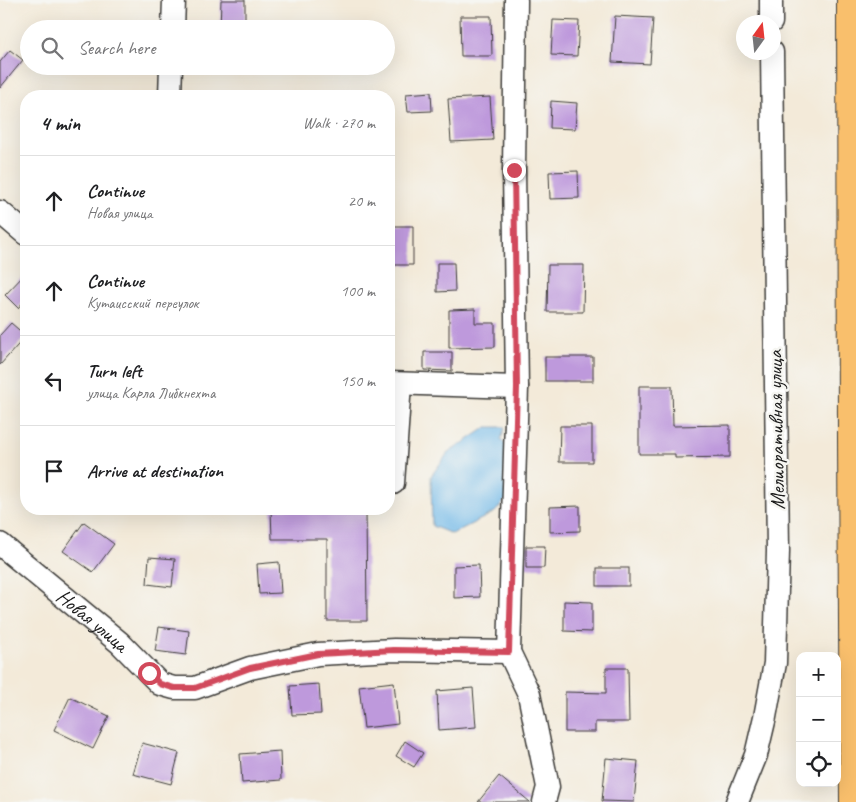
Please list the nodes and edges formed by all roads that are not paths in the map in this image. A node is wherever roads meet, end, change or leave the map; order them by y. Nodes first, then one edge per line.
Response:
1 (174, 0) edge
2 (516, 0) edge
3 (771, 0) edge
4 (851, 0) edge
5 (771, 15) edge
6 (173, 20) edge
7 (772, 60) edge
8 (171, 75) edge
9 (170, 90) edge
10 (0, 212) edge
11 (20, 229) edge
12 (395, 384) edge
13 (517, 387) junction
14 (0, 544) edge
15 (509, 652) junction
16 (544, 802) edge
17 (737, 802) edge
18 (854, 802) edge

1 - 6 street
2 - 13 street
3 - 5 street
4 - 18 highway
7 - 17 street, Мелиоративная улица
8 - 9 street
10 - 11 street
12 - 13 street
13 - 15 street
14 - 15 street, Новая улица
15 - 16 street

